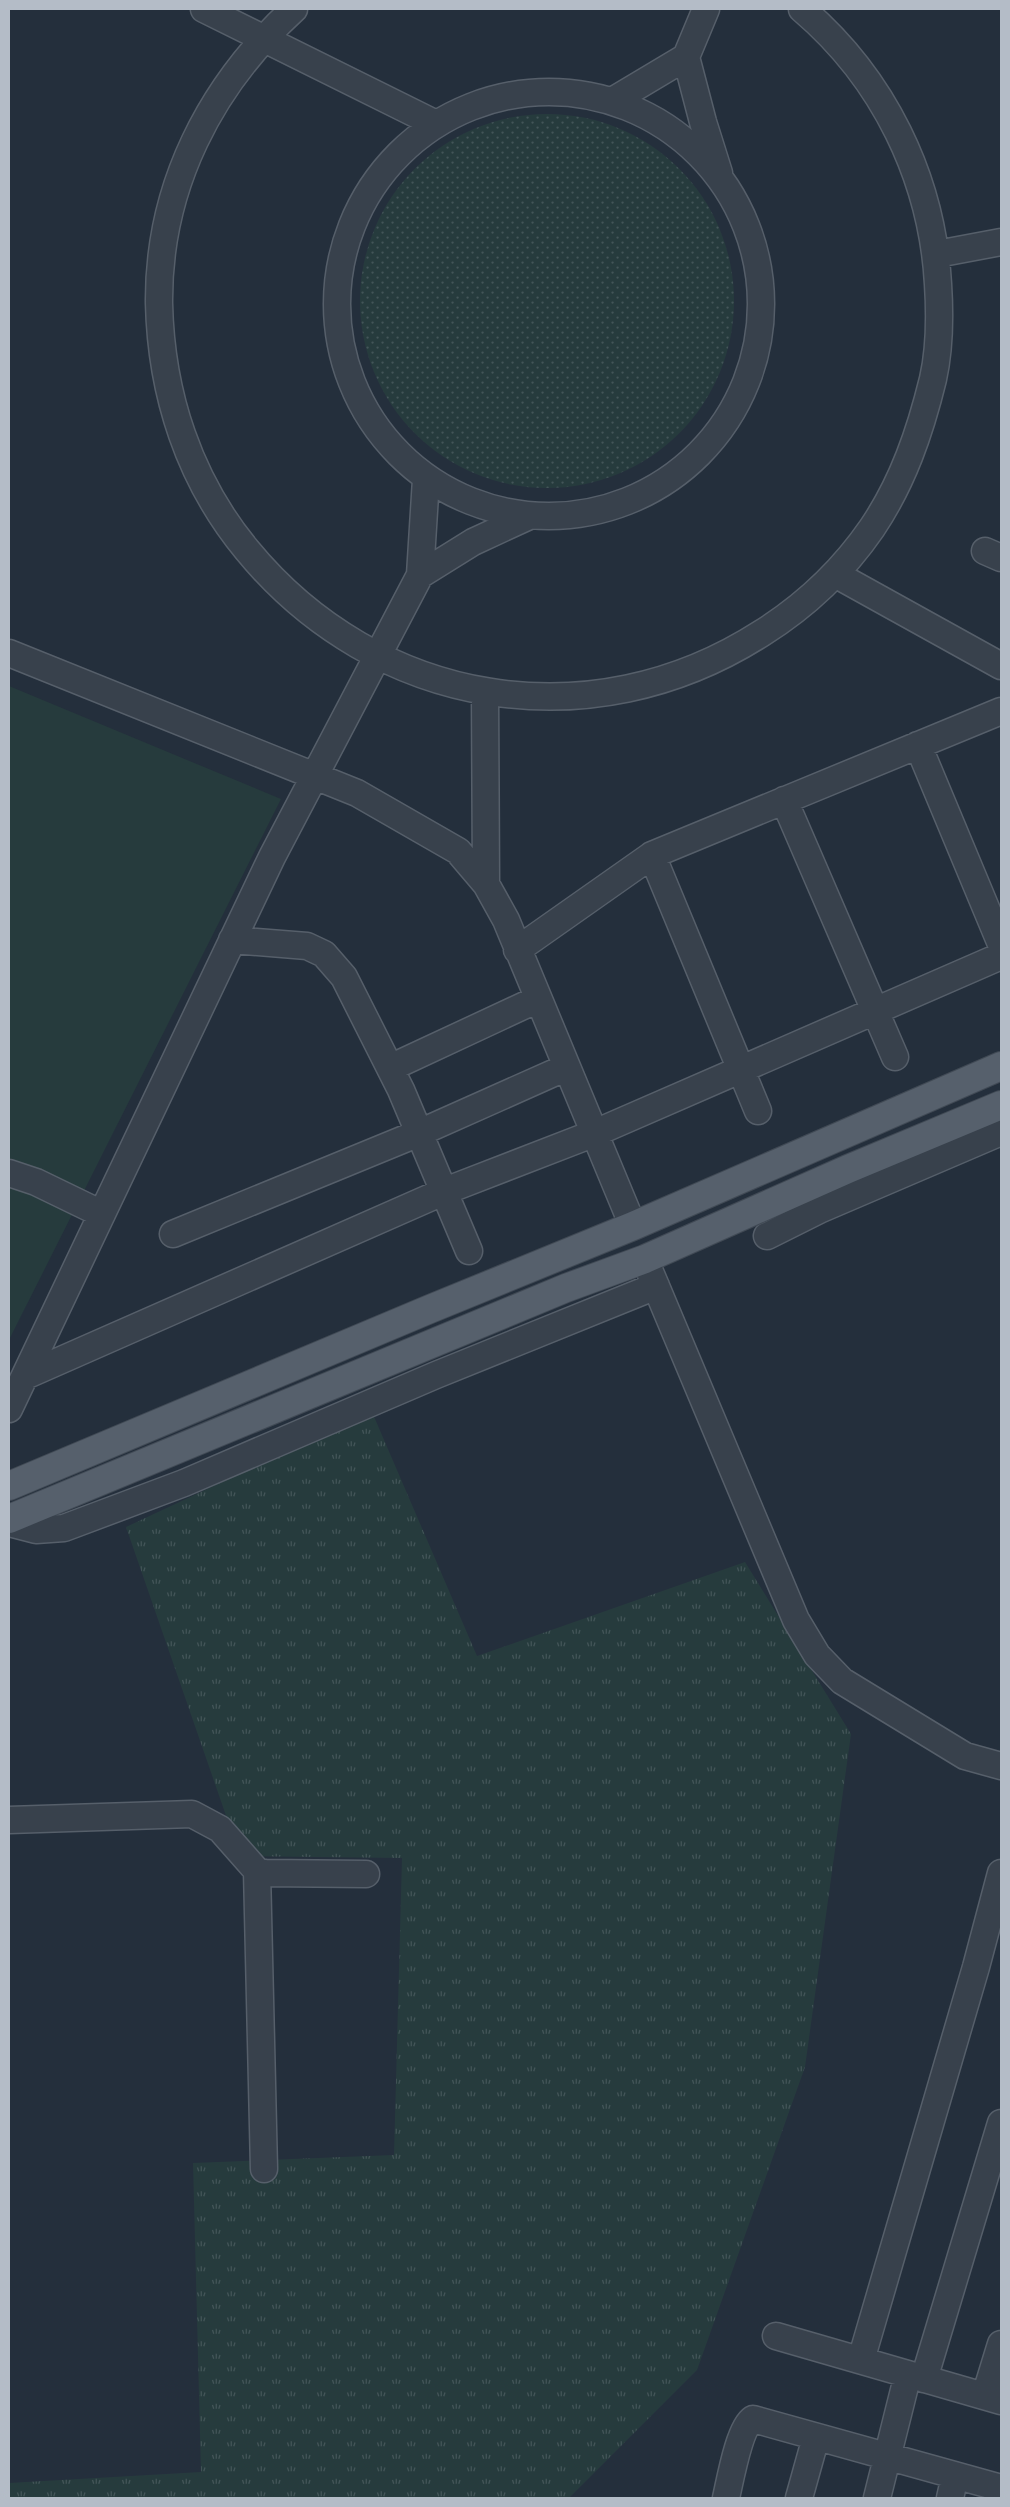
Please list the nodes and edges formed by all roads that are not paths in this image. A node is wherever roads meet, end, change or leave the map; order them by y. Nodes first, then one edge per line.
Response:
1 (204, 9) edge
2 (294, 9) edge
3 (706, 9) edge
4 (802, 9) edge
5 (263, 37) junction
6 (686, 56) junction
7 (614, 100) junction
8 (434, 123) junction
9 (720, 176) junction
10 (1001, 242) edge
11 (936, 254) junction
12 (426, 479) junction
13 (526, 517) junction
14 (835, 574) junction
15 (420, 575) junction
16 (9, 653) edge
17 (377, 656) junction
18 (1001, 666) edge
19 (485, 692) junction
20 (1001, 710) edge
21 (918, 745) junction
22 (314, 776) junction
23 (784, 800) junction
24 (652, 855) junction
25 (486, 884) junction
26 (232, 940) junction
27 (1001, 944) edge
28 (517, 950) junction
29 (1001, 956) edge
30 (538, 999) junction
31 (874, 1010) junction
32 (894, 1058) dead end
33 (1001, 1066) edge
34 (567, 1067) junction
35 (390, 1068) junction
36 (741, 1070) junction
37 (1001, 1105) edge
38 (758, 1111) dead end
39 (1001, 1132) edge
40 (420, 1133) junction
41 (595, 1133) junction
42 (833, 1138) junction
43 (848, 1169) junction
44 (9, 1173) edge
45 (445, 1191) junction
46 (826, 1193) junction
47 (102, 1214) junction
48 (633, 1226) junction
49 (173, 1234) dead end
50 (767, 1236) dead end
51 (469, 1251) dead end
52 (645, 1259) junction
53 (656, 1286) junction
54 (24, 1376) junction
55 (9, 1409) edge
56 (9, 1486) edge
57 (9, 1521) edge
58 (1001, 1766) edge
59 (9, 1820) edge
60 (257, 1871) junction
61 (1001, 1873) edge
62 (366, 1874) dead end
63 (995, 1920) edge
64 (1001, 2122) edge
65 (264, 2169) dead end
66 (776, 2336) dead end
67 (1001, 2344) edge
68 (860, 2360) junction
69 (916, 2376) junction
70 (993, 2399) edge
71 (816, 2437) junction
72 (886, 2457) junction
73 (952, 2487) edge
74 (1001, 2488) edge
75 (726, 2498) edge
76 (798, 2498) edge
77 (877, 2498) edge

1 - 5 street
2 - 5 street
3 - 6 street
4 - 11 street
5 - 8 street
5 - 17 street
6 - 7 street
6 - 9 street
7 - 8 street
7 - 9 street
8 - 12 street
9 - 13 street
10 - 11 street
11 - 14 street
12 - 13 street
12 - 15 street
13 - 15 street
14 - 18 street
14 - 19 street
15 - 17 street
16 - 22 street
17 - 19 street
17 - 22 street
19 - 25 street
20 - 21 street
21 - 23 street
21 - 27 street
22 - 25 street
22 - 26 street
23 - 24 street
23 - 31 street
24 - 28 street
24 - 36 street
25 - 28 street
26 - 35 street
26 - 47 street
28 - 30 street
29 - 31 street
30 - 34 street
30 - 35 street
31 - 32 street
31 - 36 street
33 - 42 main road
34 - 40 street
34 - 41 street
35 - 40 street
36 - 38 street
36 - 41 street
37 - 43 main road
39 - 46 street
40 - 45 street
40 - 49 street
41 - 45 street
41 - 48 street
42 - 43 main road
42 - 48 main road
43 - 46 main road
44 - 47 street
45 - 51 street
45 - 54 street
46 - 50 street
46 - 52 main road
47 - 54 street
48 - 56 main road
52 - 53 street
52 - 57 main road
53 - 57 street
53 - 58 street
54 - 55 street
59 - 60 street
60 - 62 street
60 - 65 street
61 - 63 street
63 - 68 street
64 - 69 street
66 - 68 street
67 - 70 street
68 - 69 street
69 - 70 street
69 - 72 street
71 - 72 street
71 - 75 street
71 - 76 street
72 - 73 street
72 - 77 street
73 - 74 street

